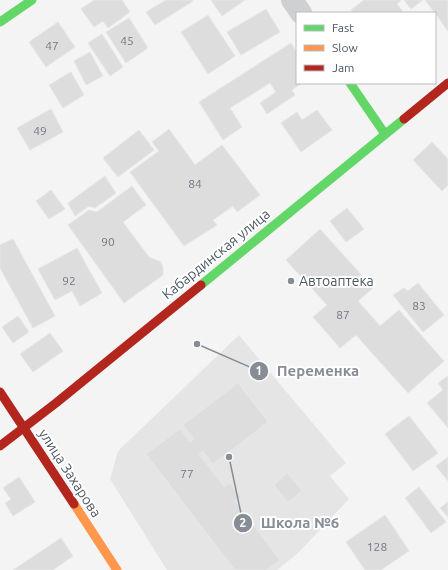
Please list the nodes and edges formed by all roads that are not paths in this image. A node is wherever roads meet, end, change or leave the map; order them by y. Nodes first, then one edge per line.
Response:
1 (32, 0) edge
2 (292, 0) edge
3 (300, 12) edge
4 (0, 22) edge
5 (448, 83) edge
6 (351, 84) edge
7 (385, 134) junction
8 (0, 392) edge
9 (23, 428) junction
10 (0, 446) edge
11 (117, 570) edge

1 - 4 street
2 - 3 street
5 - 7 street, Кабардинская улица
6 - 7 street
7 - 9 street, Кабардинская улица
8 - 9 street, улица Захарова
9 - 10 street, Кабардинская улица
9 - 11 street, улица Захарова

